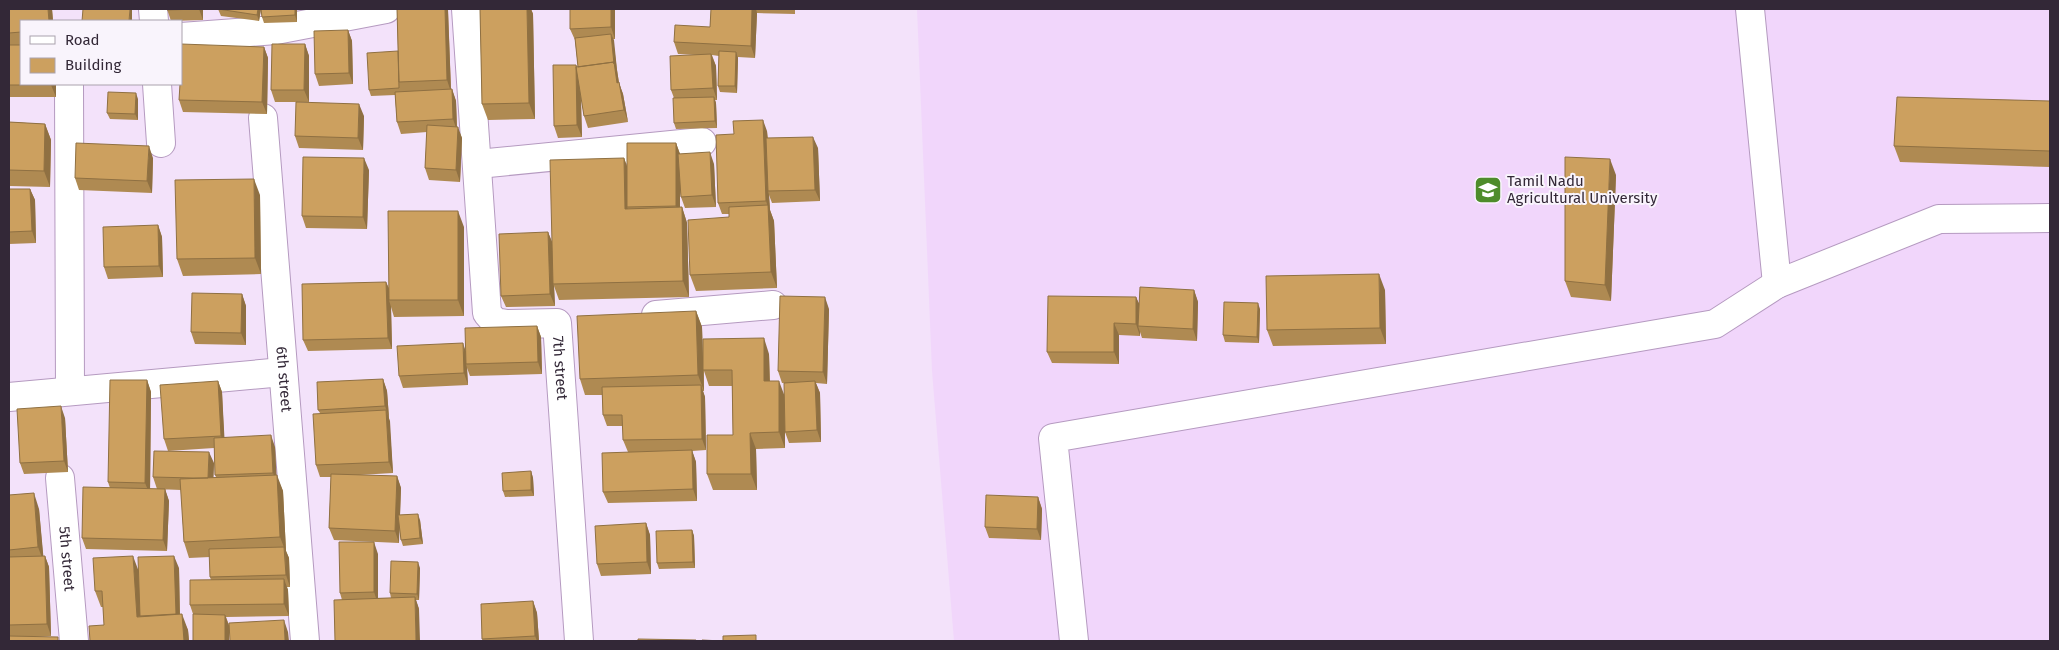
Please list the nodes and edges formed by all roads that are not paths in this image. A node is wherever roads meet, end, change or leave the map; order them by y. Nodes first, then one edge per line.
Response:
1 (386, 9) edge
2 (466, 9) edge
3 (1750, 9) edge
4 (182, 37) edge
5 (69, 85) dead end
6 (157, 85) edge
7 (263, 118) edge
8 (702, 142) dead end
9 (161, 143) dead end
10 (478, 164) junction
11 (2050, 218) edge
12 (1777, 284) junction
13 (773, 305) dead end
14 (636, 316) edge
15 (283, 372) junction
16 (70, 391) junction
17 (9, 397) edge
18 (60, 478) edge
19 (74, 641) edge
20 (305, 641) edge
21 (579, 641) edge
22 (1074, 641) edge

1 - 4 street
2 - 10 street, 7th street
3 - 12 street
5 - 16 street
6 - 9 street
7 - 15 street, 6th street
8 - 10 street
10 - 21 street, 7th street
11 - 12 street
12 - 22 street
13 - 14 street
15 - 16 street
15 - 20 street, 6th street
16 - 17 street
18 - 19 street, 5th street

